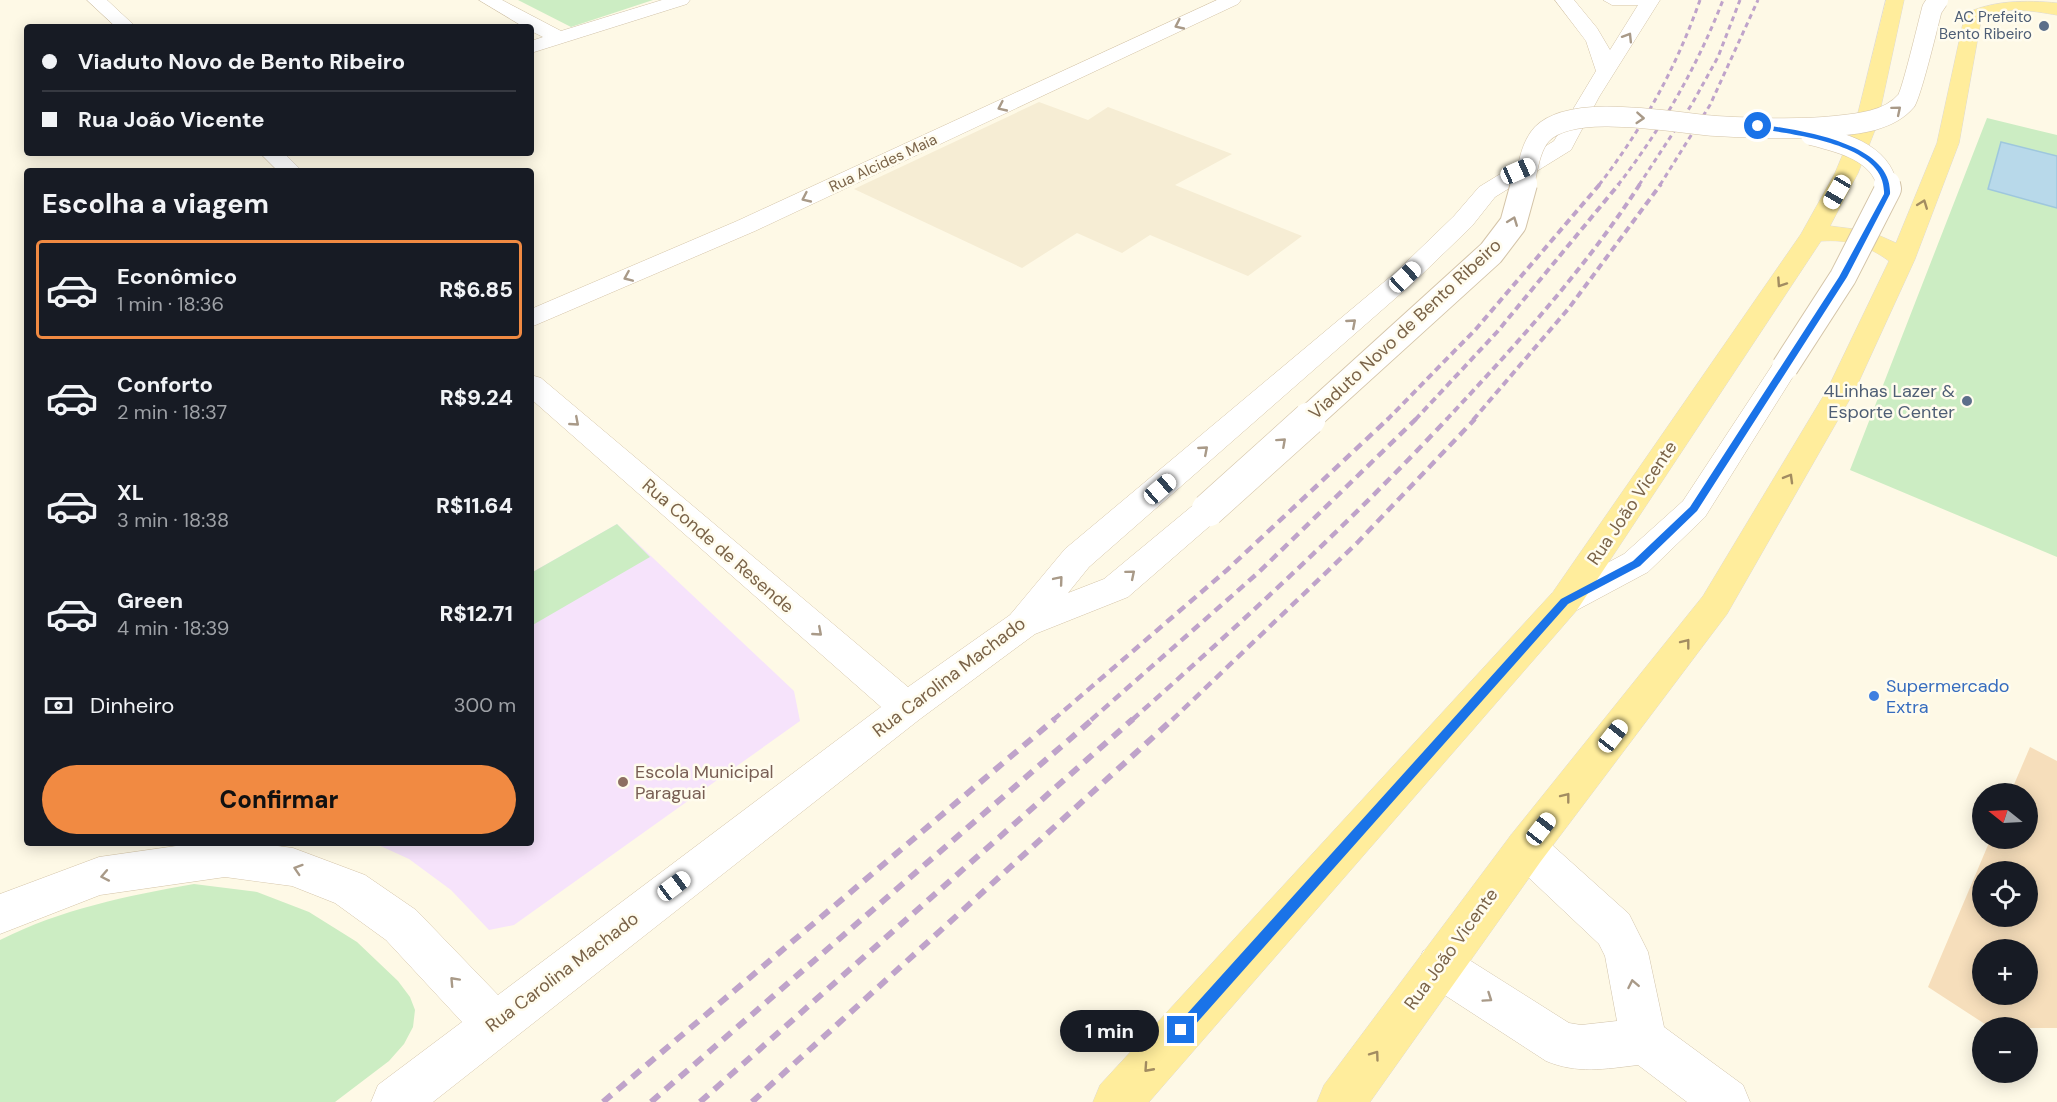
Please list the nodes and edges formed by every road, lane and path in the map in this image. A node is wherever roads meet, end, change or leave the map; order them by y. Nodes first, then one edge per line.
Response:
1 (96, 0) edge
2 (489, 0) edge
3 (681, 0) edge
4 (1232, 0) edge
5 (1564, 0) edge
6 (1612, 0) edge
7 (1649, 0) edge
8 (1895, 0) edge
9 (1938, 0) edge
10 (2057, 9) edge
11 (124, 24) edge
12 (533, 24) edge
13 (534, 24) edge
14 (559, 38) junction
15 (534, 46) edge
16 (1606, 71) junction
17 (1780, 128) junction
18 (274, 156) edge
19 (288, 168) edge
20 (1813, 234) junction
21 (1902, 259) junction
22 (534, 318) edge
23 (534, 387) edge
24 (1565, 602) junction
25 (1022, 625) junction
26 (907, 708) junction
27 (1526, 848) junction
28 (0, 915) edge
29 (1439, 966) junction
30 (494, 1023) junction
31 (1644, 1041) junction
32 (395, 1102) edge
33 (1117, 1102) edge
34 (1341, 1102) edge
35 (1726, 1102) edge

1 - 11 main road
2 - 12 main road
3 - 14 main road
4 -> 22 main road, Rua Alcides Maia
5 - 16 main road
6 - 7 main road, Rua Carolina Machado
16 -> 7 main road, Rua Carolina Machado
8 - 20 main road, Rua João Vicente
17 -> 9 main road, Viaduto Novo de Bento Ribeiro, bridge
21 -> 10 main road, Rua João Vicente
13 - 14 main road
14 - 15 main road
25 -> 16 main road, Rua Carolina Machado
17 - 24 main road, Viaduto Novo de Bento Ribeiro, bridge
25 -> 17 main road, Viaduto Novo de Bento Ribeiro, bridge
18 - 19 main road
20 - 21 main road
20 -> 24 main road, Rua João Vicente
27 -> 21 main road, Rua João Vicente
23 -> 26 main road, Rua Conde de Resende
24 -> 33 main road, Rua João Vicente
25 - 26 main road, Rua Carolina Machado
26 - 30 main road, Rua Carolina Machado
27 - 29 main road, Rua João Vicente
31 -> 27 main road
30 -> 28 main road
29 -> 31 main road
34 -> 29 main road, Rua João Vicente
30 - 32 main road, Rua Carolina Machado
31 - 35 main road

